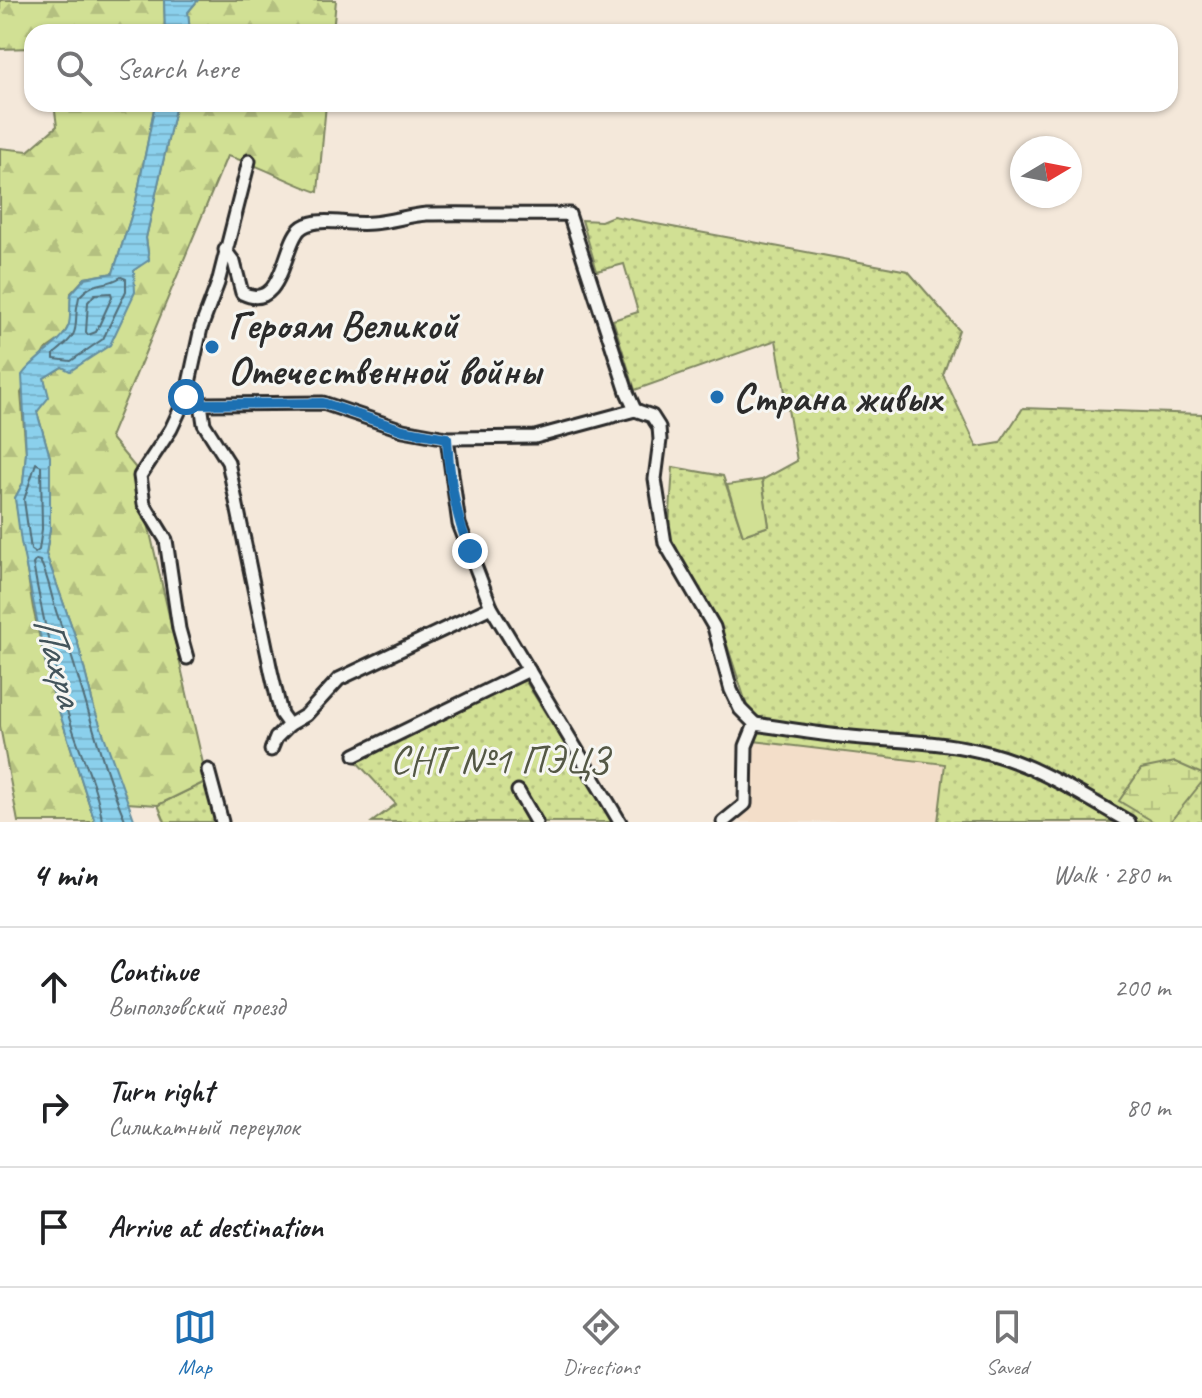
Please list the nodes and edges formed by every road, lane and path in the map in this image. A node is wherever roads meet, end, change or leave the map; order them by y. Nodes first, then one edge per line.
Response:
1 (249, 161) dead end
2 (225, 250) junction
3 (186, 397) junction
4 (201, 404) junction
5 (635, 410) junction
6 (447, 438) junction
7 (491, 607) junction
8 (187, 658) dead end
9 (529, 670) junction
10 (755, 724) junction
11 (289, 725) junction
12 (271, 750) dead end
13 (355, 755) dead end
14 (208, 770) dead end
15 (518, 791) dead end
16 (222, 822) edge
17 (536, 822) edge
18 (620, 822) edge
19 (723, 822) edge
20 (1129, 822) edge

1 - 2 street
2 - 3 street
2 - 5 street
3 - 4 street
3 - 8 street
4 - 6 street
4 - 11 street
5 - 6 street
5 - 10 street
6 - 7 street
7 - 9 street
7 - 11 street
9 - 13 street
9 - 18 street
10 - 19 street
10 - 20 street
11 - 12 street
14 - 16 street
15 - 17 street

